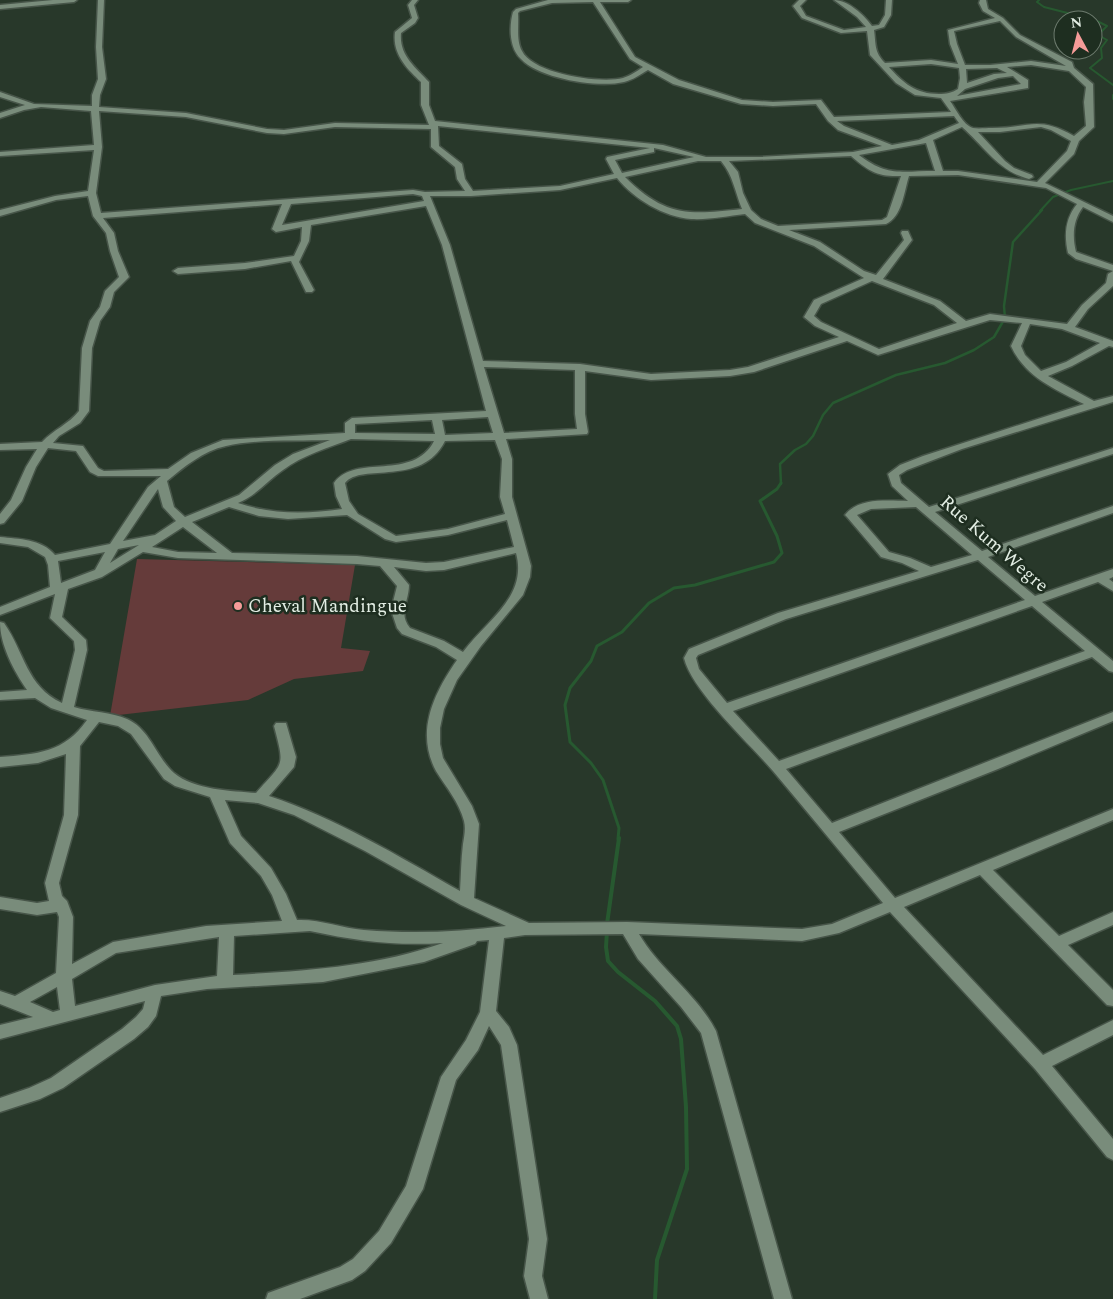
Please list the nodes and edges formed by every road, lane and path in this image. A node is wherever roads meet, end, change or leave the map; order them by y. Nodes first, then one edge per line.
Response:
1 (23, 0) edge
2 (74, 0) edge
3 (102, 0) edge
4 (415, 0) edge
5 (628, 0) edge
6 (803, 0) edge
7 (837, 0) edge
8 (889, 0) edge
9 (983, 0) edge
10 (595, 1) edge
11 (0, 6) edge
12 (1001, 19) junction
13 (870, 29) junction
14 (883, 65) junction
15 (997, 66) junction
16 (648, 67) junction
17 (963, 67) junction
18 (1070, 70) junction
19 (1014, 74) junction
20 (963, 87) junction
21 (0, 94) edge
22 (944, 98) junction
23 (34, 106) junction
24 (95, 110) junction
25 (956, 114) junction
26 (0, 116) edge
27 (831, 119) junction
28 (963, 124) junction
29 (433, 125) junction
30 (971, 130) junction
31 (929, 139) junction
32 (1075, 140) junction
33 (98, 147) junction
34 (663, 147) junction
35 (894, 148) junction
36 (0, 154) edge
37 (853, 154) junction
38 (705, 158) junction
39 (722, 158) junction
40 (939, 172) junction
41 (618, 175) junction
42 (904, 175) junction
43 (1042, 182) junction
44 (92, 193) junction
45 (425, 194) junction
46 (471, 194) junction
47 (288, 201) junction
48 (429, 203) junction
49 (1081, 204) junction
50 (747, 211) junction
51 (0, 213) edge
52 (97, 216) junction
53 (1113, 219) edge
54 (306, 224) junction
55 (773, 228) junction
56 (905, 233) dead end
57 (296, 258) junction
58 (1113, 268) edge
59 (178, 271) dead end
60 (1113, 274) edge
61 (876, 278) junction
62 (309, 290) dead end
63 (1027, 321) junction
64 (964, 324) junction
65 (1070, 327) junction
66 (847, 338) junction
67 (1110, 343) edge
68 (478, 364) junction
69 (580, 367) junction
70 (1041, 374) junction
71 (1113, 399) edge
72 (1093, 405) junction
73 (492, 414) junction
74 (436, 417) junction
75 (350, 436) junction
76 (499, 436) junction
77 (441, 438) junction
78 (45, 444) junction
79 (0, 447) edge
80 (1113, 450) edge
81 (170, 472) junction
82 (161, 480) junction
83 (228, 504) junction
84 (923, 508) junction
85 (1113, 509) edge
86 (350, 511) junction
87 (511, 516) junction
88 (0, 521) edge
89 (184, 522) junction
90 (162, 536) junction
91 (0, 540) edge
92 (114, 546) junction
93 (142, 549) junction
94 (519, 550) junction
95 (230, 556) junction
96 (980, 556) junction
97 (52, 559) junction
98 (384, 564) junction
99 (930, 571) junction
100 (1113, 573) edge
101 (98, 574) junction
102 (1100, 578) junction
103 (1113, 587) edge
104 (59, 588) junction
105 (1031, 601) junction
106 (0, 610) edge
107 (0, 626) edge
108 (1093, 652) junction
109 (466, 660) junction
110 (1113, 668) edge
111 (35, 694) junction
112 (0, 696) edge
113 (67, 709) junction
114 (724, 709) junction
115 (1113, 716) edge
116 (96, 717) junction
117 (281, 726) dead end
118 (73, 745) junction
119 (0, 762) edge
120 (777, 767) junction
121 (216, 794) junction
122 (259, 798) junction
123 (1113, 814) edge
124 (829, 830) junction
125 (984, 869) junction
126 (466, 901) junction
127 (0, 903) edge
128 (62, 905) junction
129 (894, 906) junction
130 (1113, 918) edge
131 (291, 925) junction
132 (526, 928) junction
133 (627, 928) junction
134 (226, 930) junction
135 (489, 934) junction
136 (1058, 943) junction
137 (64, 974) junction
138 (225, 982) junction
139 (155, 991) junction
140 (0, 997) edge
141 (1113, 1000) edge
142 (16, 1003) junction
143 (488, 1012) junction
144 (68, 1014) junction
145 (52, 1018) junction
146 (1113, 1027) edge
147 (0, 1032) edge
148 (1041, 1064) junction
149 (0, 1105) edge
150 (1113, 1152) edge
151 (275, 1299) edge
152 (538, 1299) edge
153 (783, 1299) edge

1 - 11 street
2 - 11 street
3 - 24 street
4 - 29 street
5 - 10 street
6 - 13 street
7 - 13 street
8 - 13 street
9 - 12 street
10 - 16 street
10 - 16 street
12 - 17 street
12 - 18 street
13 - 14 street
14 - 17 street
14 - 22 street
15 - 17 street
15 - 18 street
15 - 19 street
16 - 27 street
17 - 20 street
18 - 32 street
19 - 20 street
19 - 22 street
20 - 22 street
21 - 23 street
22 - 25 street
23 - 24 street
23 - 26 street
24 - 29 street
24 - 33 street
25 - 27 street
25 - 28 street
27 - 35 street
28 - 30 street
28 - 31 street
29 - 34 street
29 - 46 street
30 - 32 street
30 - 43 street
31 - 35 street
31 - 40 street
32 - 43 street
33 - 36 street
33 - 44 street
34 - 38 street
34 - 41 street
35 - 37 street
37 - 39 street
37 - 42 street
38 - 39 street
38 - 41 street
39 - 50 street
40 - 42 street
40 - 43 street
41 - 46 street
41 - 50 street
42 - 55 street
43 - 49 street
44 - 51 street
44 - 52 street
45 - 46 street
45 - 47 street
45 - 48 street
47 - 52 street
47 - 54 street
48 - 54 street
48 - 68 street
49 - 53 street
49 - 58 street
50 - 55 street
52 - 78 street
54 - 57 street
55 - 61 street
56 - 61 street
57 - 59 street
57 - 62 street
60 - 65 street
61 - 64 street
61 - 66 street
63 - 64 street
63 - 65 street
63 - 70 street
64 - 66 street
65 - 67 street
66 - 69 street
67 - 70 street
68 - 69 street
68 - 73 street
69 - 76 street
70 - 72 street
71 - 72 street
72 - 84 street, Rue Kum Wegre
73 - 74 street
73 - 76 street
74 - 75 street
74 - 77 street
75 - 77 street
75 - 81 street
75 - 83 street
76 - 77 street
76 - 87 street
77 - 86 street
78 - 79 street
78 - 81 street
78 - 88 street
80 - 84 street
81 - 82 street
82 - 89 street
82 - 92 street
83 - 86 street
83 - 89 street
84 - 96 street, Rue Kum Wegre
84 - 99 street
85 - 96 street
86 - 87 street
87 - 94 street
89 - 90 street
89 - 95 street
90 - 92 street
90 - 93 street
91 - 97 street
92 - 97 street
92 - 101 street
93 - 95 street
93 - 101 street
94 - 98 street
94 - 109 street
95 - 98 street
96 - 99 street
96 - 105 street, Rue Kum Wegre
97 - 104 street
98 - 109 street
99 - 114 street
100 - 102 street
101 - 104 street
102 - 103 street
102 - 105 street
104 - 106 street
104 - 113 street
105 - 108 street, Rue Kum Wegre
105 - 114 street
107 - 111 street
108 - 110 street, Rue Kum Wegre
108 - 120 street
109 - 126 street
111 - 112 street
111 - 113 street
113 - 116 street
114 - 120 street
115 - 124 street
116 - 118 street
116 - 121 street
117 - 122 street
118 - 119 street
118 - 128 street
120 - 124 street
121 - 122 street
121 - 131 street
122 - 126 street
123 - 125 street
124 - 129 street
125 - 129 street
125 - 136 street
126 - 132 street
127 - 128 street
128 - 137 street
129 - 133 street
129 - 148 street
130 - 136 street
131 - 134 street
131 - 135 street
132 - 133 street
132 - 135 street
133 - 153 street
134 - 137 street
134 - 138 street
135 - 138 street
135 - 143 street
136 - 141 street
137 - 142 street
137 - 144 street
138 - 139 street
139 - 144 street
139 - 149 street
140 - 142 street
142 - 145 street
143 - 151 street
143 - 152 street
144 - 145 street
145 - 147 street
146 - 148 street
148 - 150 street

